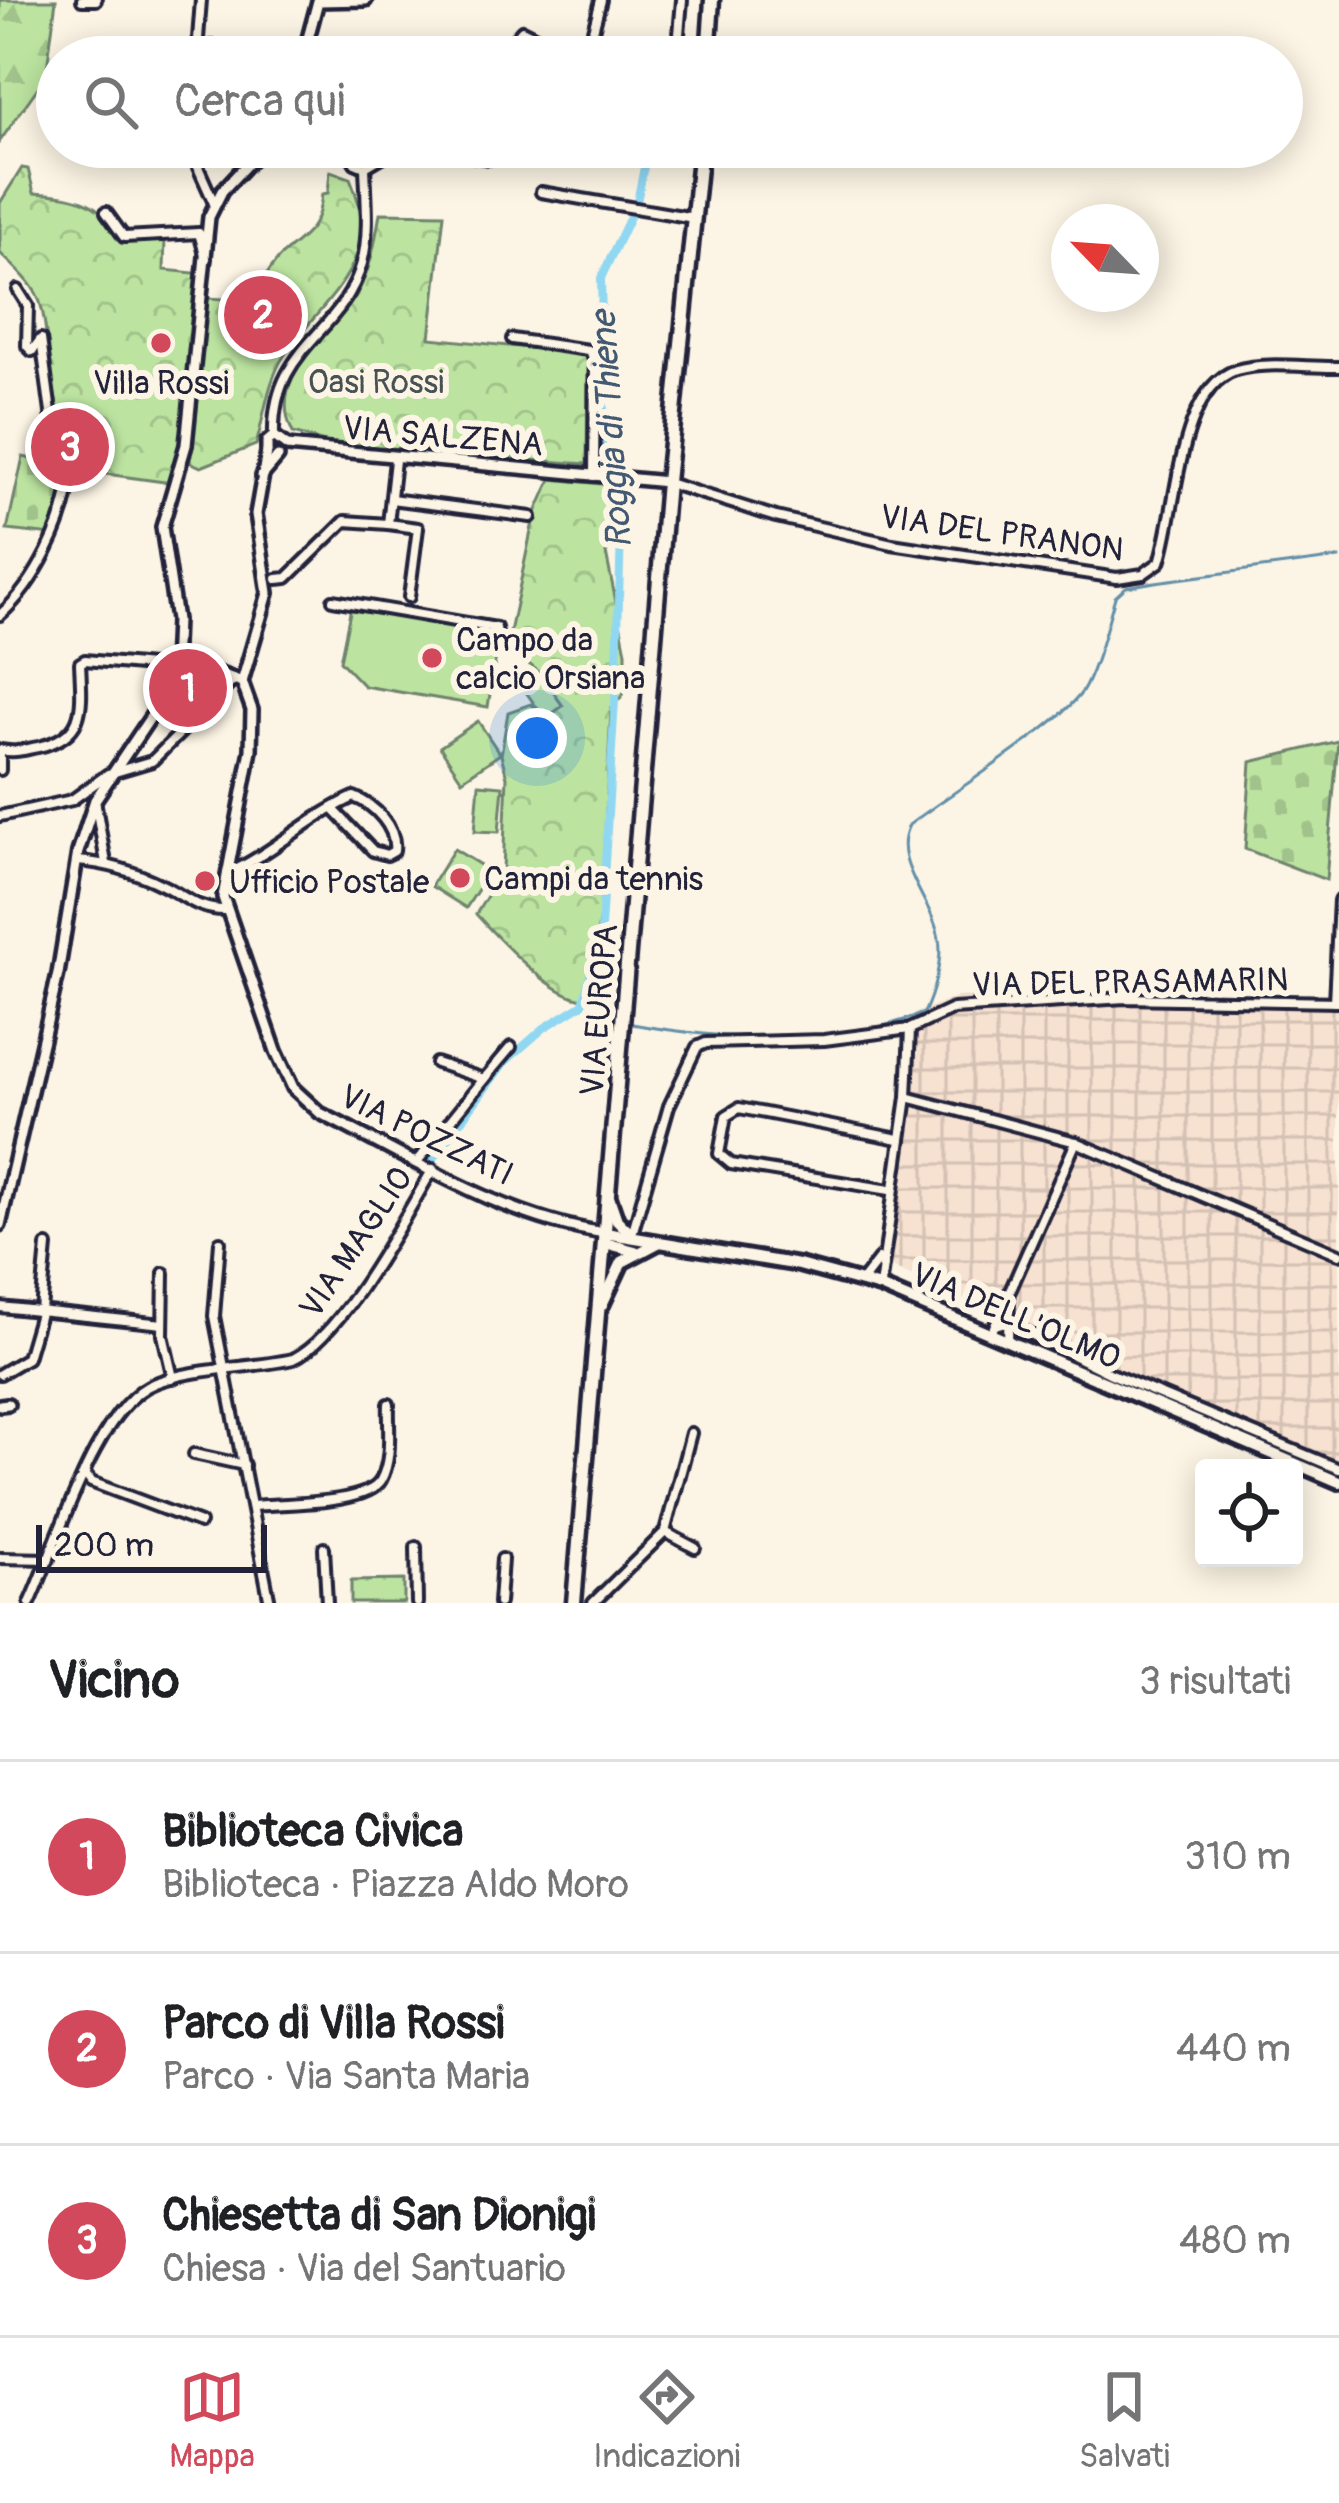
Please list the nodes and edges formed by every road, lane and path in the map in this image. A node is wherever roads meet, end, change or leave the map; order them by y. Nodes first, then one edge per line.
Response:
1 (82, 0) edge
2 (96, 0) edge
3 (201, 0) edge
4 (366, 0) edge
5 (601, 0) edge
6 (682, 0) edge
7 (712, 0) edge
8 (318, 1) edge
9 (194, 36) edge
10 (309, 36) edge
11 (512, 36) edge
12 (539, 36) edge
13 (592, 36) edge
14 (679, 36) edge
15 (709, 36) edge
16 (198, 168) edge
17 (245, 168) edge
18 (365, 168) edge
19 (699, 168) edge
20 (542, 191) dead end
21 (214, 203) junction
22 (106, 212) dead end
23 (695, 218) junction
24 (206, 260) junction
25 (18, 290) dead end
26 (39, 323) dead end
27 (41, 338) junction
28 (512, 339) dead end
29 (1339, 367) edge
30 (274, 436) junction
31 (287, 446) junction
32 (273, 454) junction
33 (395, 460) junction
34 (597, 477) junction
35 (667, 482) junction
36 (391, 500) junction
37 (531, 517) dead end
38 (388, 524) junction
39 (277, 579) dead end
40 (409, 597) dead end
41 (333, 600) dead end
42 (0, 615) edge
43 (500, 646) dead end
44 (175, 663) junction
45 (239, 680) junction
46 (0, 750) edge
47 (124, 757) junction
48 (0, 770) edge
49 (115, 772) junction
50 (95, 800) junction
51 (334, 810) junction
52 (0, 817) edge
53 (76, 861) junction
54 (106, 863) junction
55 (225, 875) junction
56 (1339, 900) edge
57 (226, 910) junction
58 (1337, 1002) edge
59 (910, 1029) junction
60 (512, 1047) dead end
61 (436, 1063) dead end
62 (484, 1079) junction
63 (907, 1097) junction
64 (899, 1139) junction
65 (1076, 1142) junction
66 (417, 1162) junction
67 (433, 1169) junction
68 (890, 1190) junction
69 (609, 1196) junction
70 (0, 1226) edge
71 (605, 1238) junction
72 (220, 1242) dead end
73 (637, 1242) junction
74 (47, 1246) dead end
75 (1339, 1254) edge
76 (880, 1258) junction
77 (164, 1273) dead end
78 (862, 1281) junction
79 (880, 1287) junction
80 (1010, 1298) junction
81 (0, 1307) edge
82 (41, 1310) junction
83 (598, 1313) junction
84 (164, 1324) junction
85 (1011, 1326) junction
86 (993, 1329) junction
87 (1008, 1341) junction
88 (223, 1370) junction
89 (0, 1374) edge
90 (173, 1378) junction
91 (389, 1404) dead end
92 (691, 1433) dead end
93 (194, 1454) dead end
94 (1308, 1456) junction
95 (1285, 1459) edge
96 (1302, 1459) edge
97 (244, 1465) junction
98 (1303, 1467) edge
99 (1339, 1469) edge
100 (84, 1471) junction
101 (1339, 1482) edge
102 (253, 1506) junction
103 (200, 1523) dead end
104 (665, 1532) junction
105 (416, 1547) dead end
106 (324, 1548) dead end
107 (695, 1548) dead end
108 (0, 1558) edge
109 (49, 1558) junction
110 (502, 1559) dead end
111 (30, 1603) edge
112 (270, 1603) edge
113 (327, 1603) edge
114 (417, 1603) edge
115 (499, 1603) edge
116 (574, 1603) edge
117 (593, 1603) edge

1 - 2 street
3 - 9 street
4 - 8 street
5 - 13 street
6 - 14 street
7 - 15 main road
8 - 10 street
11 - 12 street
16 - 21 street
17 - 21 street
18 - 30 street
19 - 23 main road, VIA EUROPA
20 - 23 street
21 - 24 street
22 - 24 street
23 - 35 main road, VIA EUROPA
24 - 44 street
25 - 27 street
26 - 27 street
27 - 42 street
28 - 34 street
29 - 35 street, VIA DEL PRANON
30 - 31 street
30 - 32 street
31 - 32 street
31 - 33 street, VIA SALZENA
32 - 45 street
33 - 34 street, VIA SALZENA
33 - 36 street
34 - 35 street, VIA SALZENA
35 - 69 main road, VIA EUROPA
36 - 37 street
36 - 38 street
38 - 39 street
38 - 40 street
41 - 43 street
44 - 45 street
44 - 46 street
44 - 47 street
45 - 49 street
45 - 55 street, VIA POZZATI
46 - 48 street
47 - 49 street
47 - 52 street
49 - 50 street
50 - 53 street
50 - 54 street
51 - 51 street
51 - 55 street
53 - 54 street
53 - 70 street
54 - 57 street
55 - 57 street, VIA POZZATI
56 - 58 street
57 - 66 street, VIA POZZATI
58 - 59 street, VIA DEL PRASAMARIN
59 - 63 street
59 - 73 street, VIA DEL PRASAMARIN
60 - 62 street
61 - 62 street
62 - 66 street
63 - 64 street
63 - 65 street
64 - 68 street
64 - 68 street
65 - 75 street
65 - 80 street
66 - 67 street, VIA POZZATI
67 - 71 street, VIA POZZATI
67 - 88 street, VIA MAGLIO
68 - 76 street
69 - 71 main road, VIA EUROPA
69 - 73 main road
71 - 73 main road, VIA DELL'OLMO
71 - 83 main road, VIA EUROPA
72 - 88 street
73 - 78 main road, VIA DELL'OLMO
73 - 83 main road
74 - 82 street
76 - 78 street
76 - 79 street
77 - 84 street
78 - 79 main road, VIA DELL'OLMO
79 - 86 main road, VIA DELL'OLMO
80 - 85 street
80 - 86 street
81 - 82 street
82 - 84 street
82 - 89 street
83 - 116 main road, VIA EUROPA
84 - 90 street
85 - 86 street
85 - 87 street
85 - 94 street, VIA DELL'OLMO
86 - 87 main road, VIA DELL'OLMO
87 - 95 main road, VIA DELL'OLMO
88 - 90 street, VIA MAGLIO
88 - 97 street
90 - 100 street, VIA MAGLIO
91 - 102 street
92 - 104 street
93 - 97 street
94 - 96 street
94 - 99 street, VIA DELL'OLMO
97 - 102 street
98 - 101 main road, VIA DELL'OLMO
100 - 103 street
100 - 109 street, VIA MAGLIO
102 - 112 street
104 - 107 street
104 - 117 street
105 - 114 street
106 - 113 street
108 - 109 street
109 - 111 street, VIA MAGLIO
110 - 115 street

